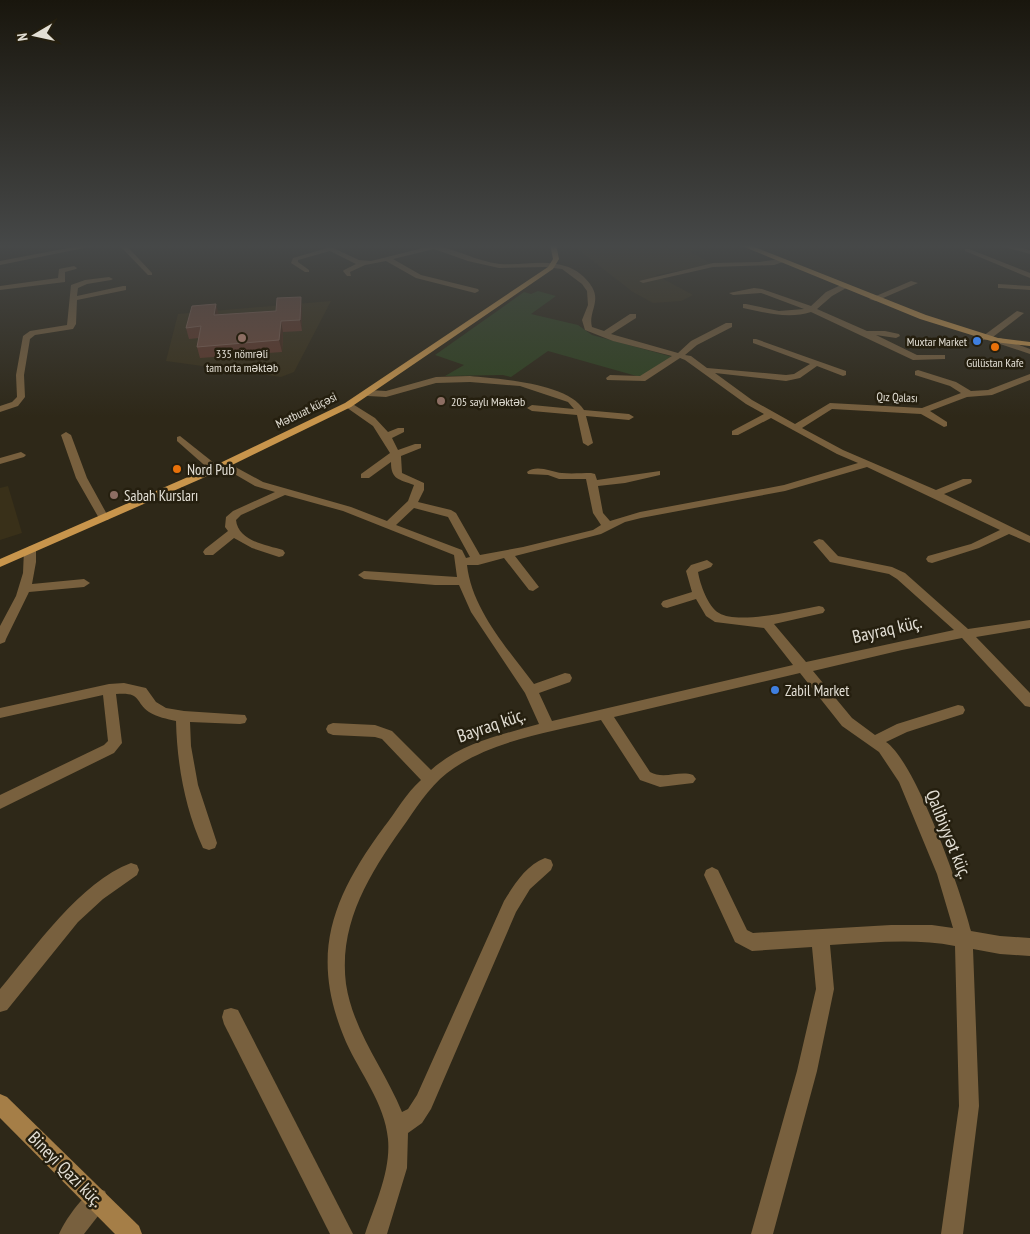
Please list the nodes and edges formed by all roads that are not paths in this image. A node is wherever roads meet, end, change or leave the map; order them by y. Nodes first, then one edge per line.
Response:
1 (73, 302) edge
2 (503, 302) edge
3 (593, 302) edge
4 (791, 302) edge
5 (820, 302) edge
6 (880, 302) edge
7 (746, 306) dead end
8 (812, 309) junction
9 (1020, 313) dead end
10 (633, 316) dead end
11 (729, 325) dead end
12 (866, 333) junction
13 (604, 335) junction
14 (896, 336) dead end
15 (986, 338) junction
16 (996, 340) junction
17 (756, 341) dead end
18 (1030, 344) edge
19 (1030, 352) edge
20 (680, 355) junction
21 (942, 357) dead end
22 (816, 363) junction
23 (706, 370) junction
24 (843, 373) dead end
25 (918, 373) dead end
26 (1030, 377) edge
27 (610, 378) dead end
28 (368, 393) junction
29 (969, 394) junction
30 (348, 405) junction
31 (532, 408) dead end
32 (0, 409) edge
33 (922, 411) junction
34 (581, 412) junction
35 (770, 415) junction
36 (629, 417) dead end
37 (944, 424) dead end
38 (794, 428) junction
39 (401, 430) dead end
40 (735, 432) dead end
41 (66, 434) dead end
42 (386, 437) junction
43 (180, 439) dead end
44 (588, 443) dead end
45 (418, 446) dead end
46 (396, 454) junction
47 (20, 455) dead end
48 (0, 461) edge
49 (866, 464) junction
50 (219, 467) junction
51 (532, 472) dead end
52 (656, 474) dead end
53 (365, 476) dead end
54 (967, 481) dead end
55 (593, 484) junction
56 (283, 492) junction
57 (936, 494) junction
58 (412, 504) junction
59 (104, 518) junction
60 (388, 526) junction
61 (608, 527) junction
62 (1008, 530) junction
63 (233, 533) junction
64 (1030, 540) edge
65 (818, 542) dead end
66 (30, 550) junction
67 (209, 552) dead end
68 (279, 553) dead end
69 (508, 554) junction
70 (932, 559) dead end
71 (478, 561) junction
72 (0, 562) edge
73 (462, 562) junction
74 (707, 564) dead end
75 (364, 574) dead end
76 (463, 581) junction
77 (84, 583) dead end
78 (533, 587) dead end
79 (24, 589) junction
80 (698, 594) junction
81 (667, 604) dead end
82 (819, 610) dead end
83 (761, 622) junction
84 (1030, 624) edge
85 (966, 633) junction
86 (0, 639) edge
87 (804, 668) junction
88 (565, 678) dead end
89 (108, 689) junction
90 (531, 691) junction
91 (1030, 702) edge
92 (958, 710) dead end
93 (0, 712) edge
94 (604, 714) junction
95 (183, 716) junction
96 (240, 719) dead end
97 (548, 727) junction
98 (333, 729) dead end
99 (875, 741) junction
100 (430, 779) junction
101 (688, 779) dead end
102 (0, 802) edge
103 (210, 843) dead end
104 (545, 865) dead end
105 (131, 870) dead end
106 (712, 875) dead end
107 (964, 937) junction
108 (820, 938) junction
109 (1030, 947) edge
110 (0, 1004) edge
111 (231, 1017) dead end
112 (0, 1104) edge
113 (397, 1128) junction
114 (97, 1199) junction
115 (70, 1234) edge
116 (131, 1234) edge
117 (342, 1234) edge
118 (376, 1234) edge
119 (762, 1234) edge
120 (952, 1234) edge

1 - 32 street
2 - 28 main road, Mətbuat küçəsi
3 - 13 street
4 - 8 street
5 - 8 street
6 - 15 main road
7 - 8 street
8 - 12 street
9 - 15 street
10 - 13 street
11 - 20 street
12 - 14 street
12 - 21 street
13 - 20 street
15 - 16 main road
16 - 18 main road
16 - 19 street
17 - 22 street
20 - 23 street
20 - 27 street
22 - 23 street
22 - 24 street
23 - 35 street
25 - 29 street
26 - 29 street, Qız Qalası
28 - 30 main road, Mətbuat küçəsi
28 - 34 street
29 - 33 street, Qız Qalası
30 - 42 street
30 - 50 main road, Mətbuat küçəsi
31 - 34 street
33 - 37 street
33 - 38 street, Qız Qalası
34 - 36 street
34 - 44 street
35 - 38 street
35 - 40 street
38 - 49 street
39 - 42 street
41 - 59 street
42 - 46 street
43 - 50 street
45 - 46 street
46 - 53 street
46 - 58 street
47 - 48 street
49 - 57 street
49 - 61 street
50 - 56 street
50 - 59 main road, Mətbuat küçəsi
51 - 55 street
52 - 55 street
54 - 57 street
55 - 61 street
56 - 60 street
56 - 63 street
57 - 62 street
58 - 60 street
58 - 71 street
59 - 66 main road, Mətbuat küçəsi
60 - 73 street
61 - 69 street
62 - 64 street
62 - 70 street
63 - 67 street
63 - 68 street
65 - 85 street
66 - 72 main road, Mətbuat küçəsi
66 - 79 street
69 - 71 street
69 - 78 street
71 - 73 street
73 - 76 street
74 - 80 street
75 - 76 street
76 - 90 street
77 - 79 street
79 - 86 street
80 - 81 street
80 - 83 street
82 - 83 street
83 - 87 street, Qalibiyyət küç.
84 - 85 street, Bayraq küç.
85 - 87 street, Bayraq küç.
85 - 91 street
87 - 94 street, Bayraq küç.
87 - 99 street, Qalibiyyət küç.
88 - 90 street
89 - 93 street
89 - 95 street
89 - 102 street
90 - 97 street
92 - 99 street
94 - 97 street, Bayraq küç.
94 - 101 street
95 - 96 street
95 - 103 street
97 - 100 street, Bayraq küç.
98 - 100 street
99 - 107 street, Qalibiyyət küç.
100 - 113 street, Bayraq küç.
104 - 113 street
105 - 110 street
106 - 108 street
107 - 108 street
107 - 109 street
107 - 120 street, Qalibiyyət küç.
108 - 119 street
111 - 117 street
112 - 114 main road, Bineyi Qazi küç.
113 - 118 street, Bayraq küç.
114 - 115 street
114 - 116 main road, Bineyi Qazi küç.

